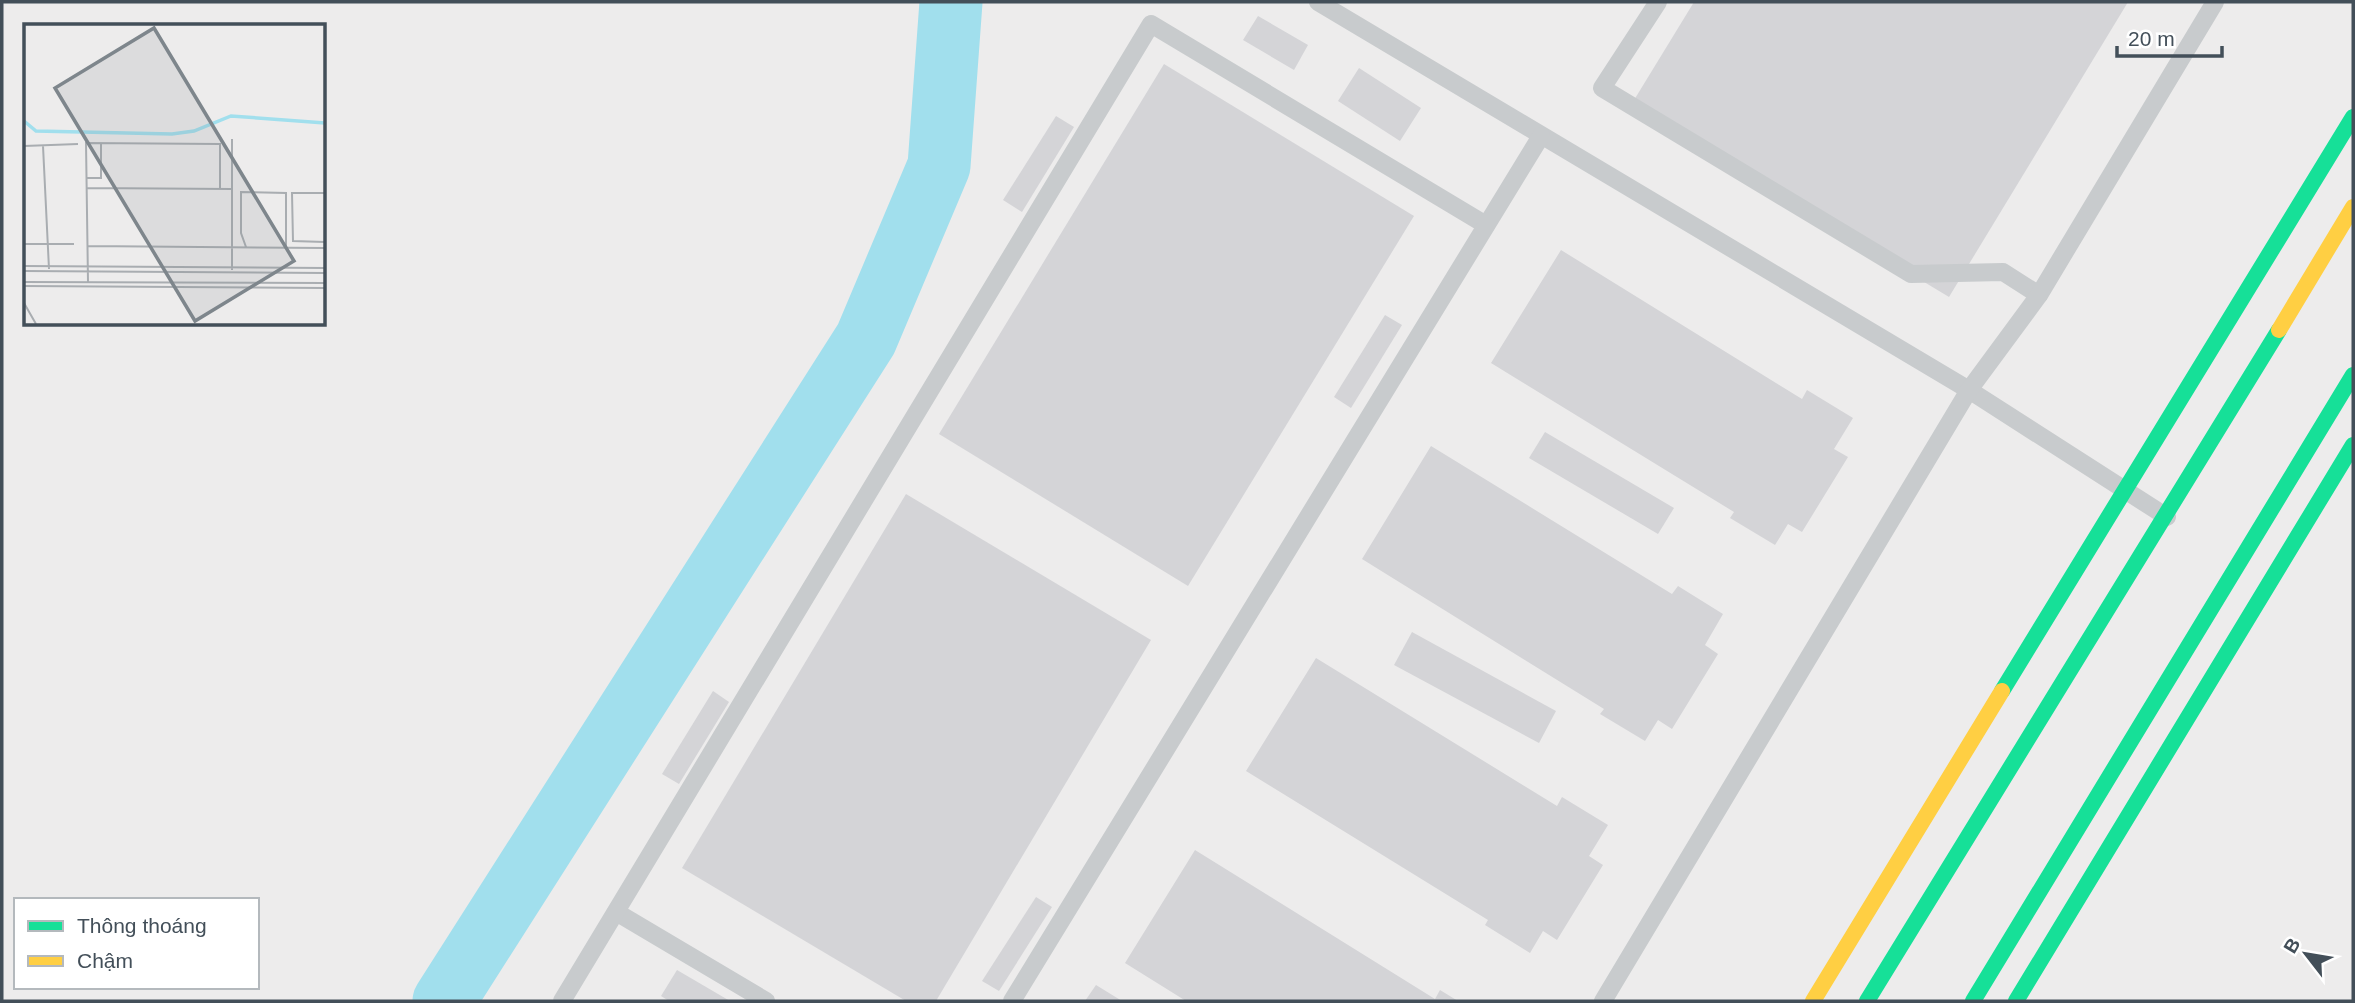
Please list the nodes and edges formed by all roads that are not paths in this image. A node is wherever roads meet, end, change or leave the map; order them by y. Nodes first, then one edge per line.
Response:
1 (1318, 2) edge
2 (1658, 2) edge
3 (2215, 2) edge
4 (2353, 117) edge
5 (1541, 136) junction
6 (2353, 207) edge
7 (1486, 225) junction
8 (2039, 295) junction
9 (2353, 374) edge
10 (1969, 390) junction
11 (2353, 445) edge
12 (2124, 490) junction
13 (2167, 517) junction
14 (616, 912) junction
15 (562, 1001) edge
16 (766, 1001) edge
17 (1012, 1001) edge
18 (1603, 1001) edge
19 (1813, 1001) edge
20 (1867, 1001) edge
21 (1973, 1001) edge
22 (2016, 1001) edge

1 - 5 lane
2 - 8 lane
3 - 8 lane
4 - 12 street
5 - 7 lane
5 - 10 lane
6 - 13 street
7 - 14 lane
7 - 17 lane
8 - 10 lane
9 - 21 street
10 - 12 lane
10 - 18 lane
11 - 22 street
12 - 13 lane
12 - 19 street
13 - 20 street
14 - 15 lane
14 - 16 lane

